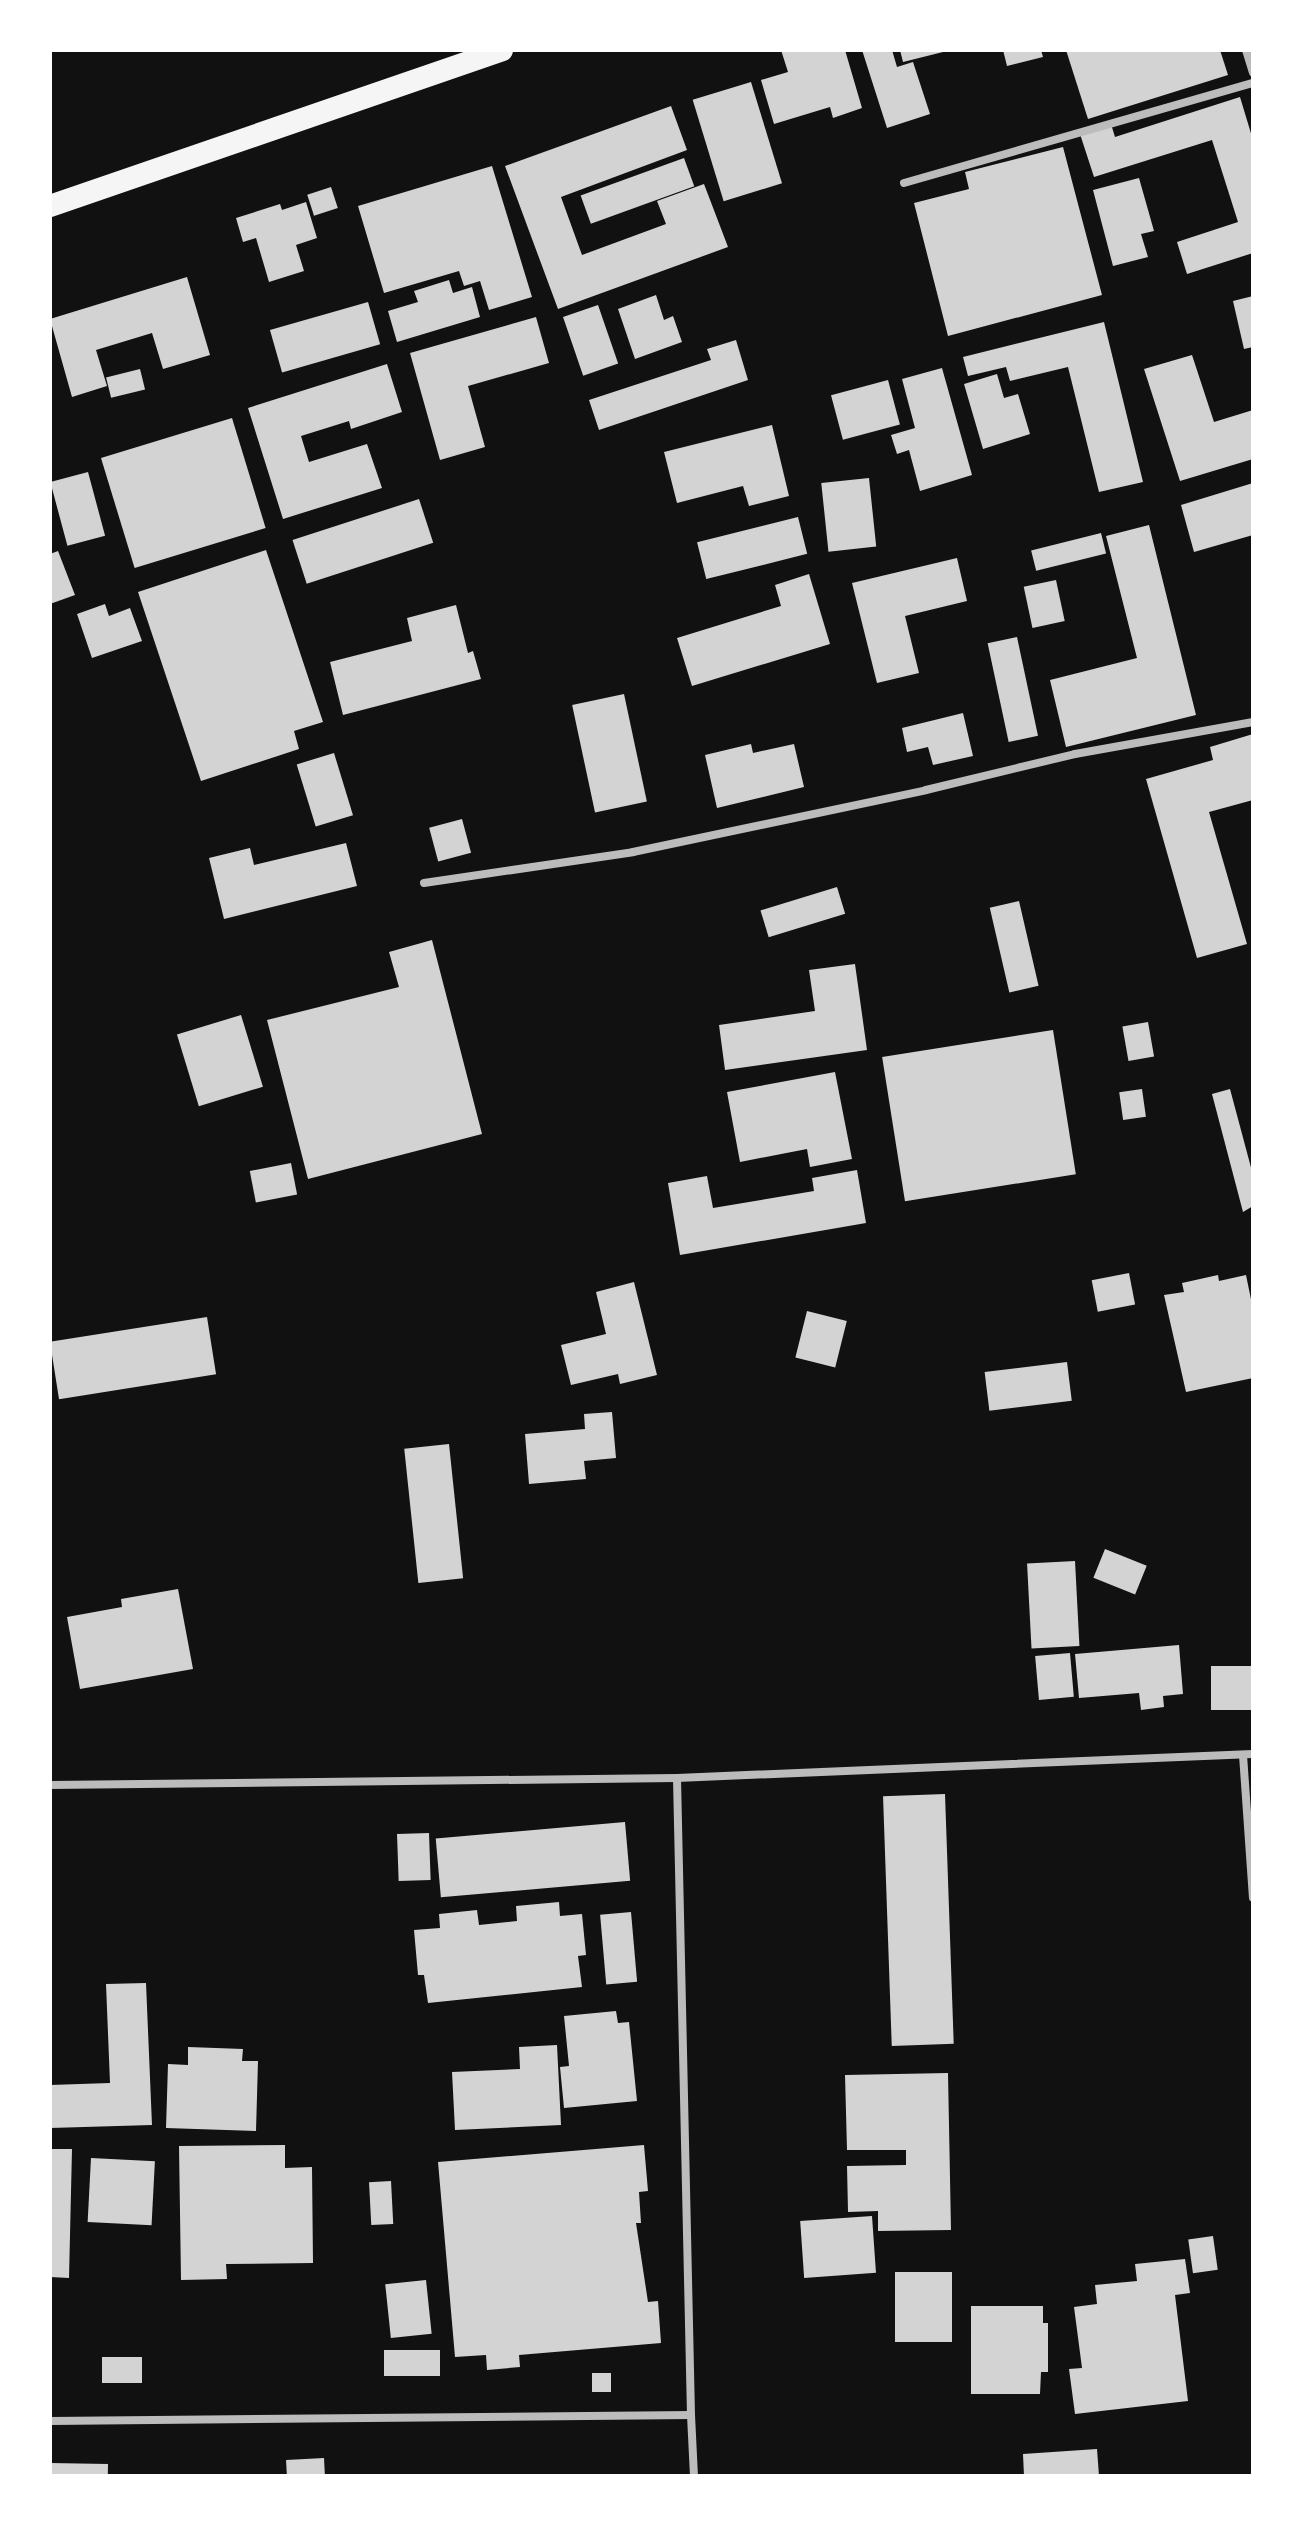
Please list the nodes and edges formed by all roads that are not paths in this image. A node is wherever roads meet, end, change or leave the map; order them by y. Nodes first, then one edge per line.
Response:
1 (502, 50) edge
2 (1246, 50) edge
3 (1253, 73) edge
4 (1253, 83) edge
5 (904, 183) dead end
6 (50, 206) edge
7 (1253, 722) edge
8 (424, 883) dead end
9 (1248, 1754) edge
10 (677, 1778) junction
11 (50, 1785) edge
12 (1253, 1898) edge
13 (691, 2415) junction
14 (50, 2421) edge
15 (694, 2476) edge

1 - 6 highway
2 - 3 street
4 - 5 street
7 - 8 street
9 - 10 street
9 - 12 street
10 - 11 street
10 - 13 street
13 - 14 street
13 - 15 street

